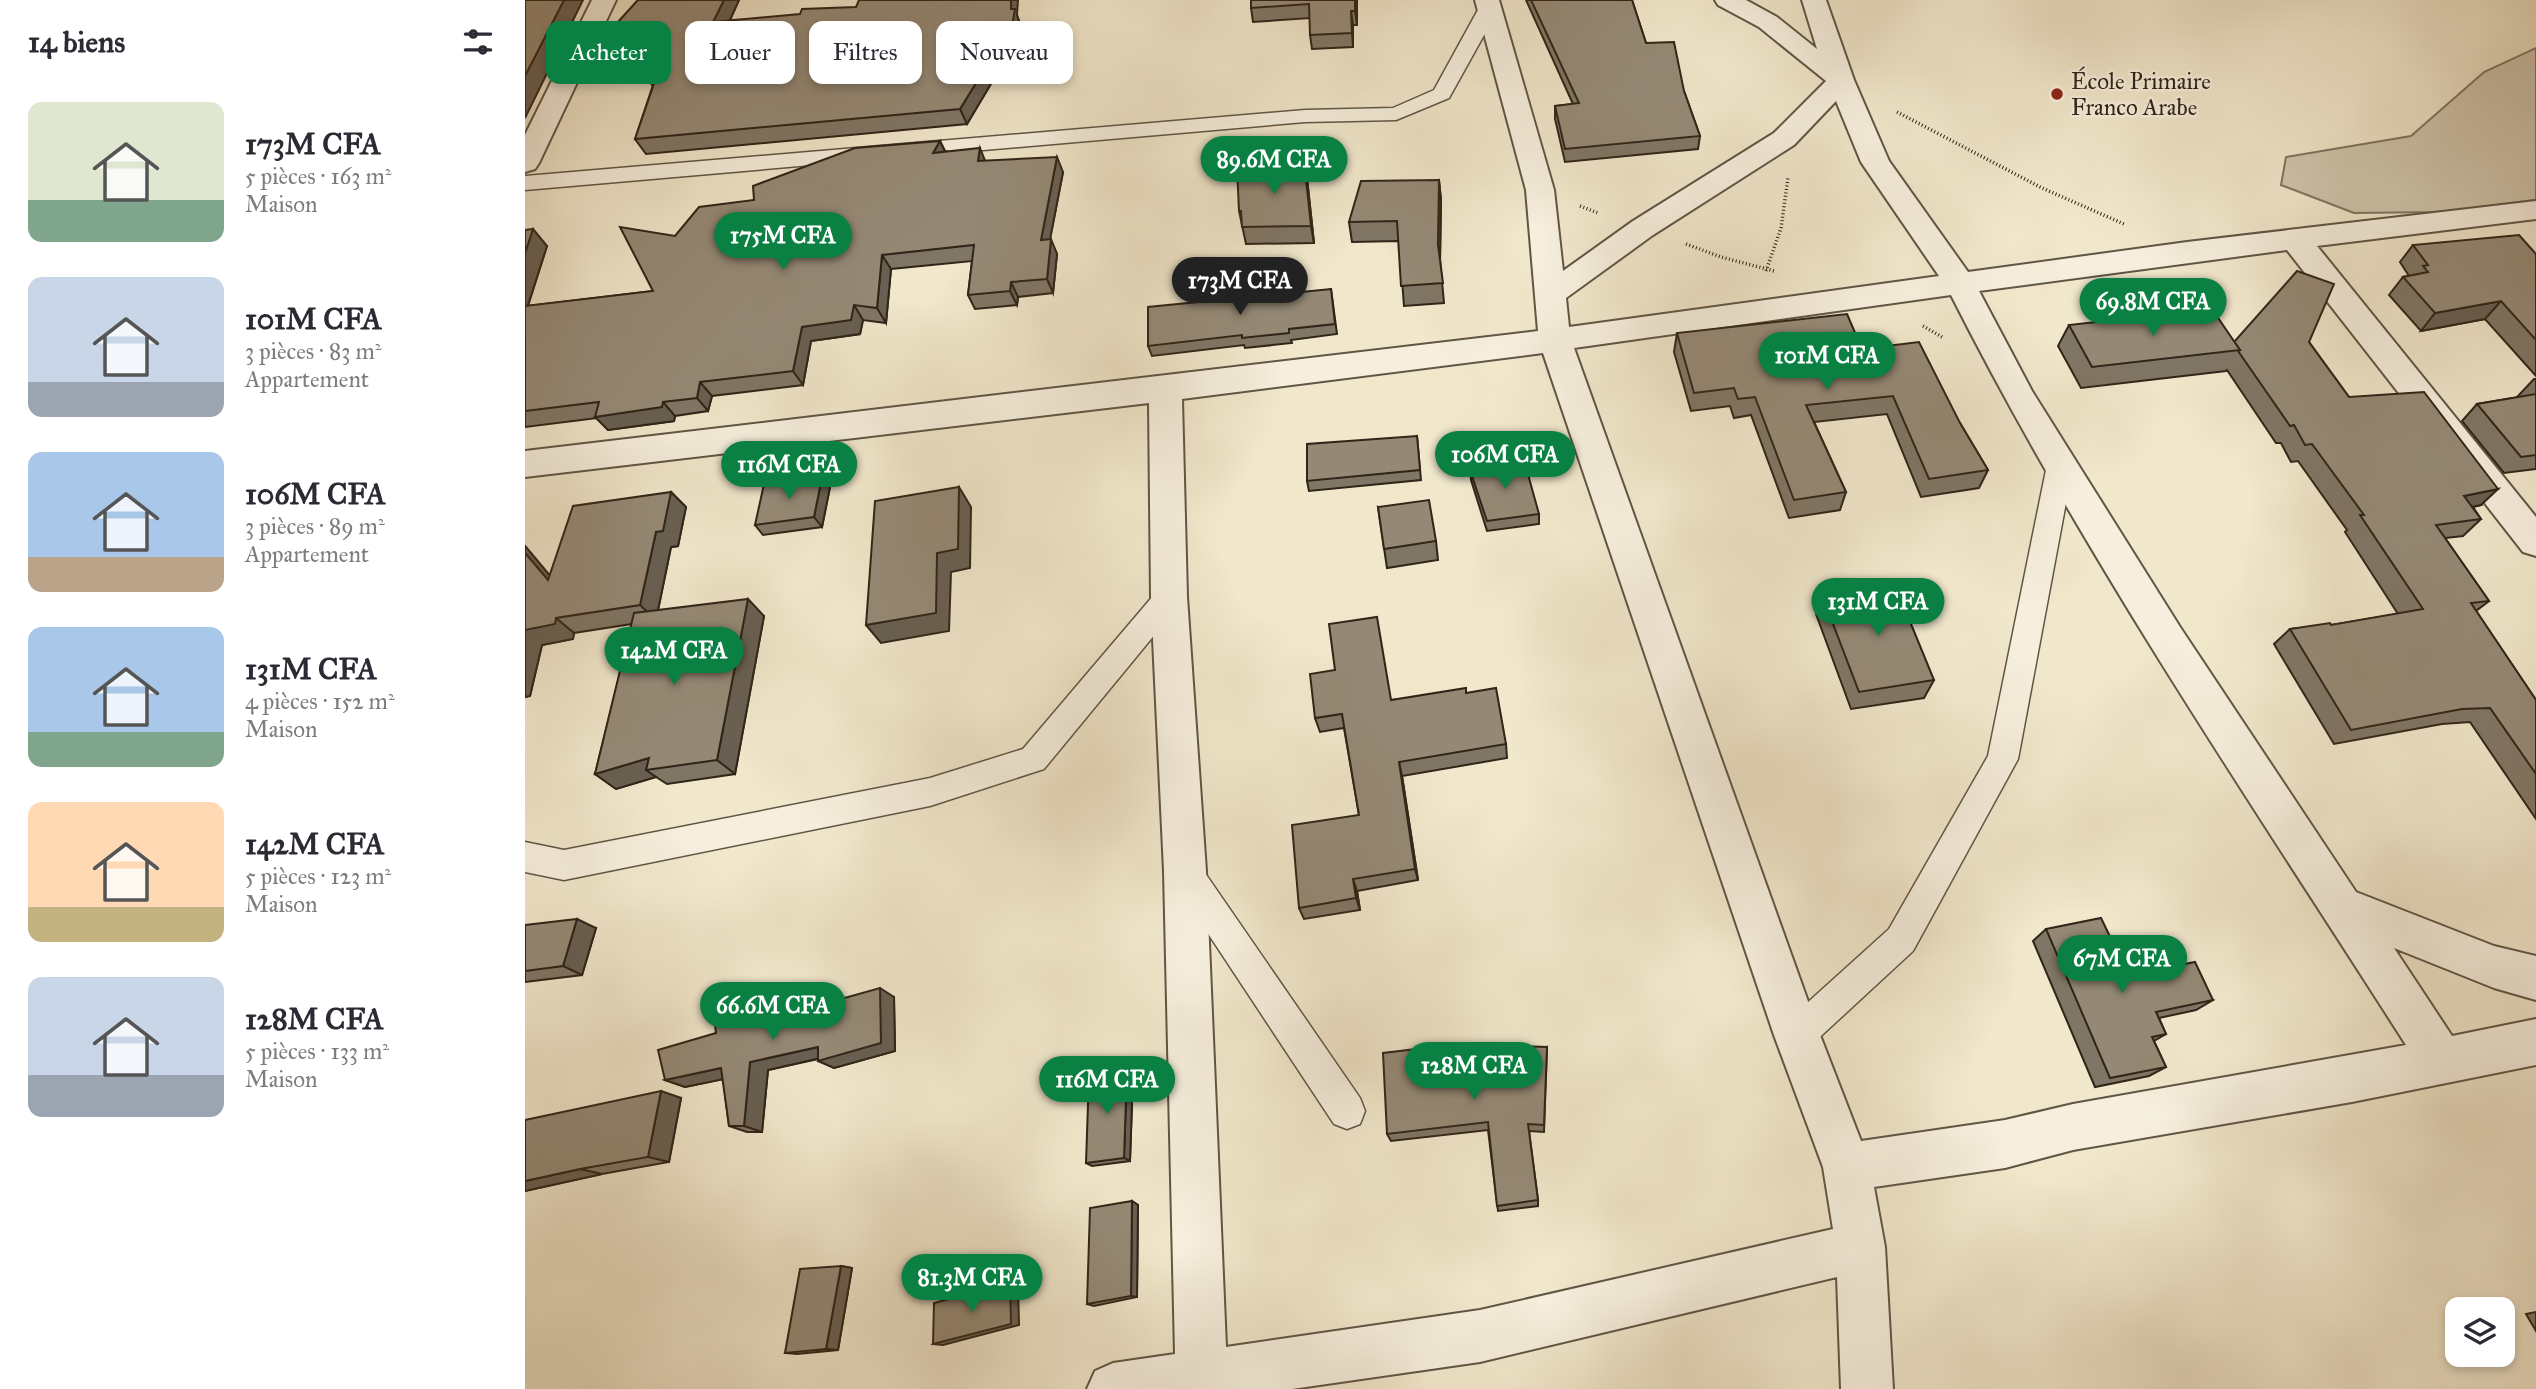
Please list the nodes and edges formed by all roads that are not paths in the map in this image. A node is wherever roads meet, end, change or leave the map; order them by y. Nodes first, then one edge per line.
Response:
1 (604, 0) edge
2 (1727, 0) edge
3 (1814, 0) edge
4 (1488, 4) edge
5 (1841, 80) junction
6 (525, 163) edge
7 (525, 183) edge
8 (2536, 209) edge
9 (2295, 239) junction
10 (1959, 282) junction
11 (1550, 295) junction
12 (1555, 340) junction
13 (1165, 389) junction
14 (525, 464) edge
15 (2060, 465) junction
16 (2530, 525) edge
17 (1169, 597) junction
18 (525, 857) edge
19 (1185, 871) junction
20 (2343, 907) junction
21 (2536, 978) edge
22 (1797, 1035) junction
23 (2536, 1042) edge
24 (2442, 1061) junction
25 (1347, 1111) dead end
26 (1847, 1167) junction
27 (1860, 1247) junction
28 (1201, 1376) junction
29 (1113, 1389) edge
30 (1867, 1389) edge

1 - 6 street
2 - 5 street
3 - 5 street
4 - 7 lane
4 - 11 street
5 - 10 street
5 - 11 street
8 - 9 street
9 - 10 street
9 - 16 street
10 - 12 street
10 - 15 street
11 - 12 street
12 - 13 street
12 - 22 street
13 - 14 street
13 - 17 street
15 - 20 street
15 - 22 lane
17 - 18 lane
17 - 19 street
19 - 25 lane
19 - 28 street
20 - 21 street
20 - 24 street
22 - 26 street
23 - 24 street
24 - 26 street
26 - 27 street
27 - 28 street
27 - 30 street
28 - 29 street

